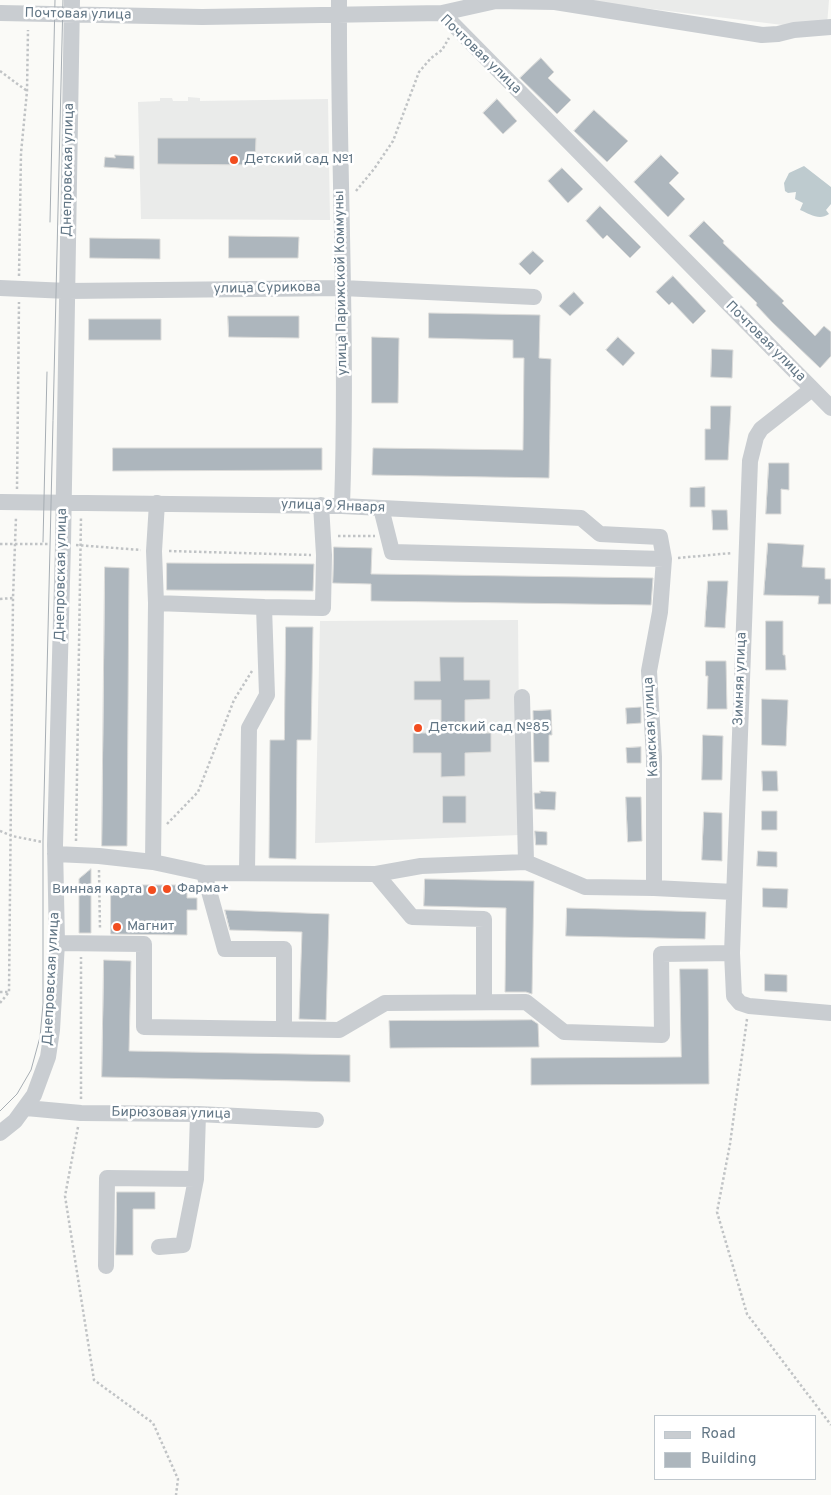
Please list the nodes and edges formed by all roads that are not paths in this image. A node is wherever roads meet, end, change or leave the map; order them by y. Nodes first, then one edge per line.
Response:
1 (483, 2) edge
2 (339, 7) edge
3 (72, 8) edge
4 (442, 13) junction
5 (0, 14) edge
6 (831, 27) edge
7 (0, 288) edge
8 (342, 288) junction
9 (68, 291) junction
10 (534, 297) dead end
11 (812, 389) junction
12 (831, 408) edge
13 (0, 502) edge
14 (64, 502) junction
15 (157, 503) junction
16 (321, 505) junction
17 (342, 506) junction
18 (381, 508) junction
19 (660, 537) joint
20 (664, 559) junction
21 (156, 603) junction
22 (264, 607) junction
23 (522, 697) dead end
24 (55, 849) junction
25 (152, 862) junction
26 (526, 862) junction
27 (248, 872) junction
28 (204, 873) junction
29 (376, 874) junction
30 (654, 888) junction
31 (734, 892) junction
32 (57, 943) junction
33 (732, 953) junction
34 (484, 1002) junction
35 (831, 1013) edge
36 (284, 1029) junction
37 (26, 1108) junction
38 (198, 1114) junction
39 (316, 1120) dead end
40 (0, 1133) edge
41 (196, 1179) junction
42 (160, 1247) dead end
43 (106, 1266) dead end

1 - 4 street
1 - 6 street
2 - 3 street, Почтовая улица
2 - 4 street, Почтовая улица
2 - 8 street, улица Парижской Коммуны
3 - 5 street, Почтовая улица
3 - 9 street, Днепровская улица
4 - 11 street, Почтовая улица
7 - 9 street, улица Сурикова
8 - 9 street, улица Сурикова
8 - 10 street, улица Сурикова
8 - 17 street, улица Парижской Коммуны
9 - 14 street, Днепровская улица
11 - 12 street, Почтовая улица
11 - 31 street, Зимняя улица
13 - 14 street, улица 9 Января
14 - 15 street, улица 9 Января
14 - 24 street, Днепровская улица
15 - 16 street, улица 9 Января
15 - 21 street
16 - 17 street, улица 9 Января
16 - 22 street
17 - 18 street, улица 9 Января
18 - 19 street, улица 9 Января
18 - 20 street
19 - 20 street, Камская улица
20 - 30 street, Камская улица
21 - 22 street
21 - 25 street
22 - 27 street
23 - 26 street
24 - 25 street
24 - 32 street, Днепровская улица
25 - 28 street
26 - 29 street
26 - 30 street
27 - 28 street
27 - 29 street
28 - 36 street
29 - 34 street
30 - 31 street
31 - 33 street, Зимняя улица
32 - 36 street
32 - 37 street, Днепровская улица
33 - 34 street
33 - 35 street, Зимняя улица
34 - 36 street
37 - 38 street, Бирюзовая улица
37 - 40 street, Днепровская улица
38 - 39 street, Бирюзовая улица
38 - 41 street
41 - 42 street
41 - 43 street

